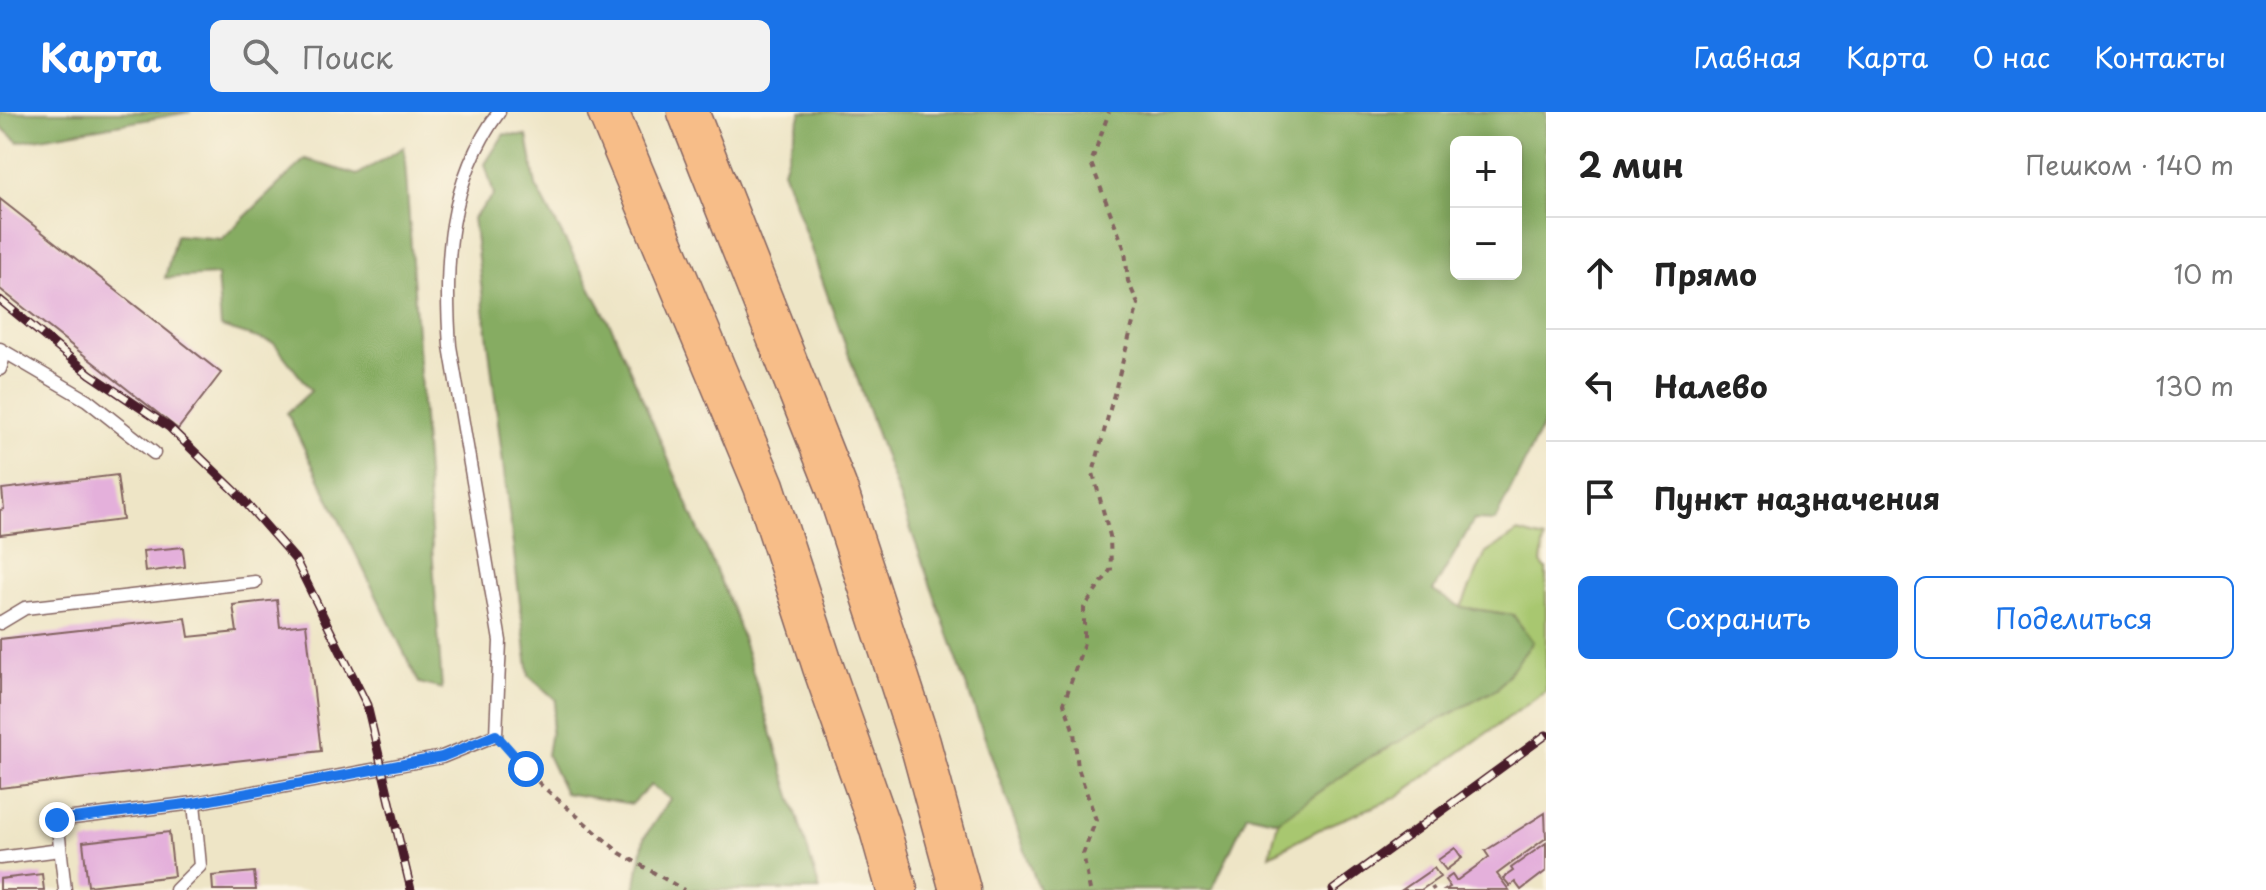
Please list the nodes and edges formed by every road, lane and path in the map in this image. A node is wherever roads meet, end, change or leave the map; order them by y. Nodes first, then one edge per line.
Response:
1 (499, 112) edge
2 (608, 112) edge
3 (688, 112) edge
4 (1109, 112) edge
5 (3, 351) edge
6 (0, 369) edge
7 (154, 453) dead end
8 (255, 582) dead end
9 (0, 623) edge
10 (496, 735) junction
11 (194, 803) junction
12 (60, 850) junction
13 (0, 858) edge
14 (65, 890) edge
15 (176, 890) edge
16 (684, 890) edge
17 (897, 890) edge
18 (960, 890) edge
19 (1090, 890) edge

1 - 10 lane
2 - 17 main road
3 - 18 main road
4 - 19 path
5 - 6 lane
5 - 7 lane
8 - 9 lane
10 - 11 lane
10 - 16 path
11 - 12 lane
11 - 15 lane
12 - 13 lane
12 - 14 lane

